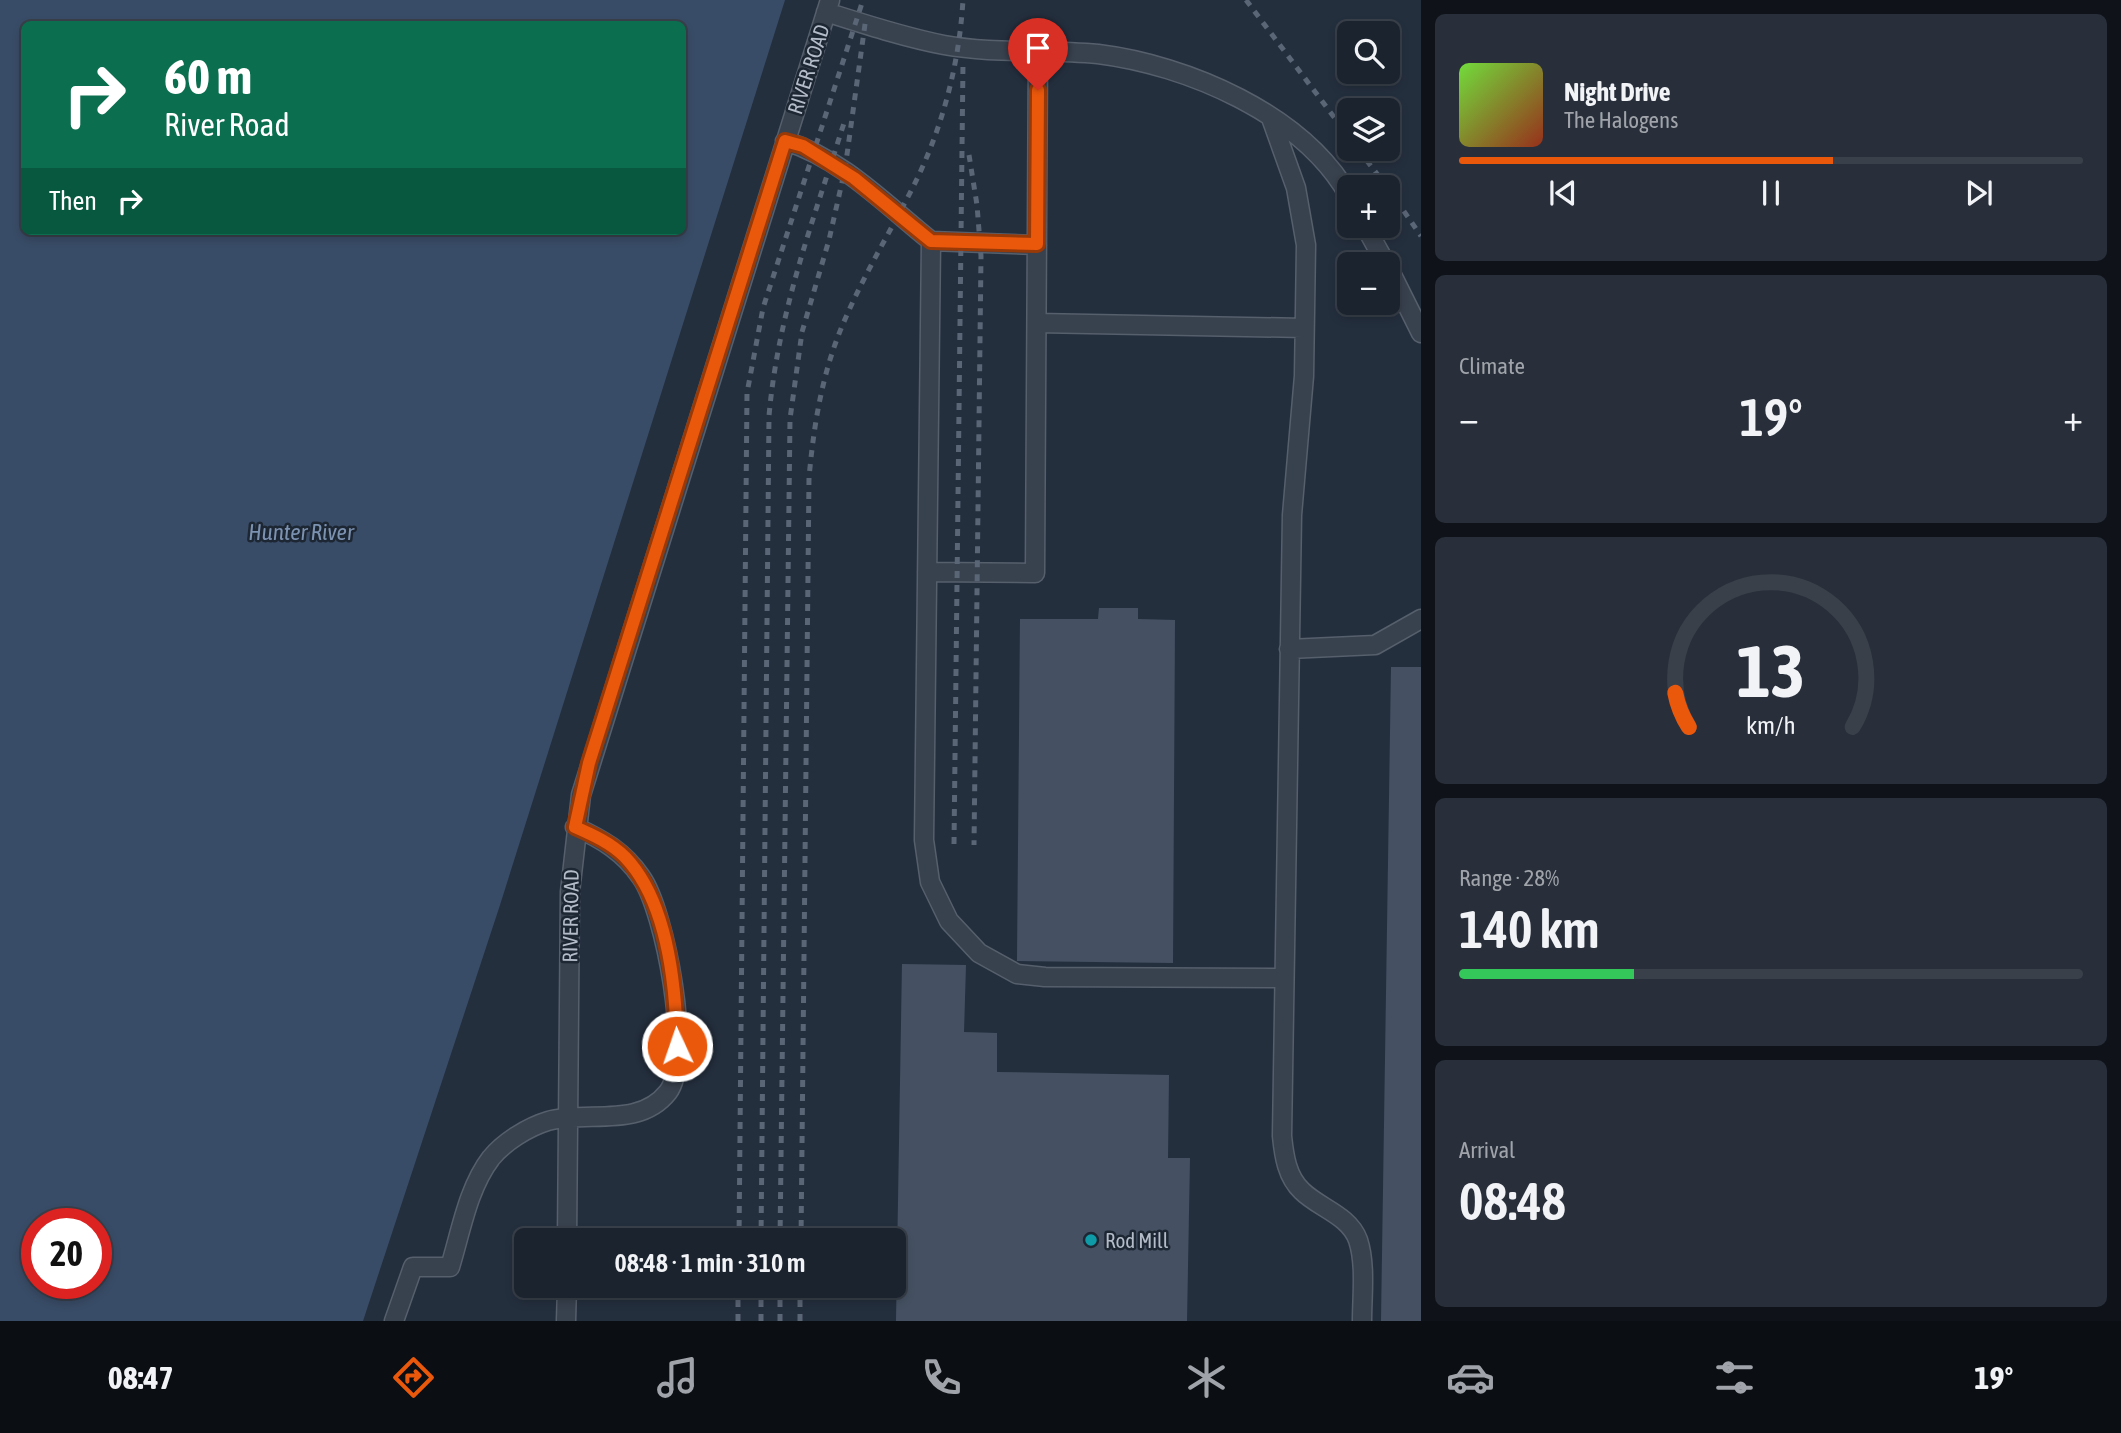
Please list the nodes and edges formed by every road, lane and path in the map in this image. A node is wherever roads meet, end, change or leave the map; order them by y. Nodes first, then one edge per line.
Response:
1 (828, 6) edge
2 (1038, 51) junction
3 (1271, 118) junction
4 (785, 141) junction
5 (1337, 179) edge
6 (931, 241) junction
7 (1037, 244) junction
8 (1400, 292) edge
9 (1037, 323) junction
10 (1304, 328) junction
11 (1421, 333) edge
12 (928, 572) junction
13 (1421, 619) edge
14 (1289, 649) junction
15 (575, 827) junction
16 (1284, 978) junction
17 (569, 1119) junction
18 (567, 1228) edge
19 (566, 1298) edge
20 (394, 1321) edge
21 (566, 1321) edge
22 (1362, 1321) edge

1 - 2 lane
1 - 4 lane, RIVER ROAD
2 - 3 lane
2 - 7 lane
3 - 5 lane
3 - 10 lane
4 - 6 lane
4 - 15 lane, RIVER ROAD
6 - 7 lane
6 - 12 lane
7 - 9 lane
8 - 11 lane
9 - 10 lane
9 - 12 lane
10 - 14 lane
12 - 16 lane
13 - 14 lane
14 - 16 lane
15 - 17 lane, RIVER ROAD
15 - 17 lane
16 - 22 lane
17 - 18 lane, RIVER ROAD
17 - 20 lane
19 - 21 lane

